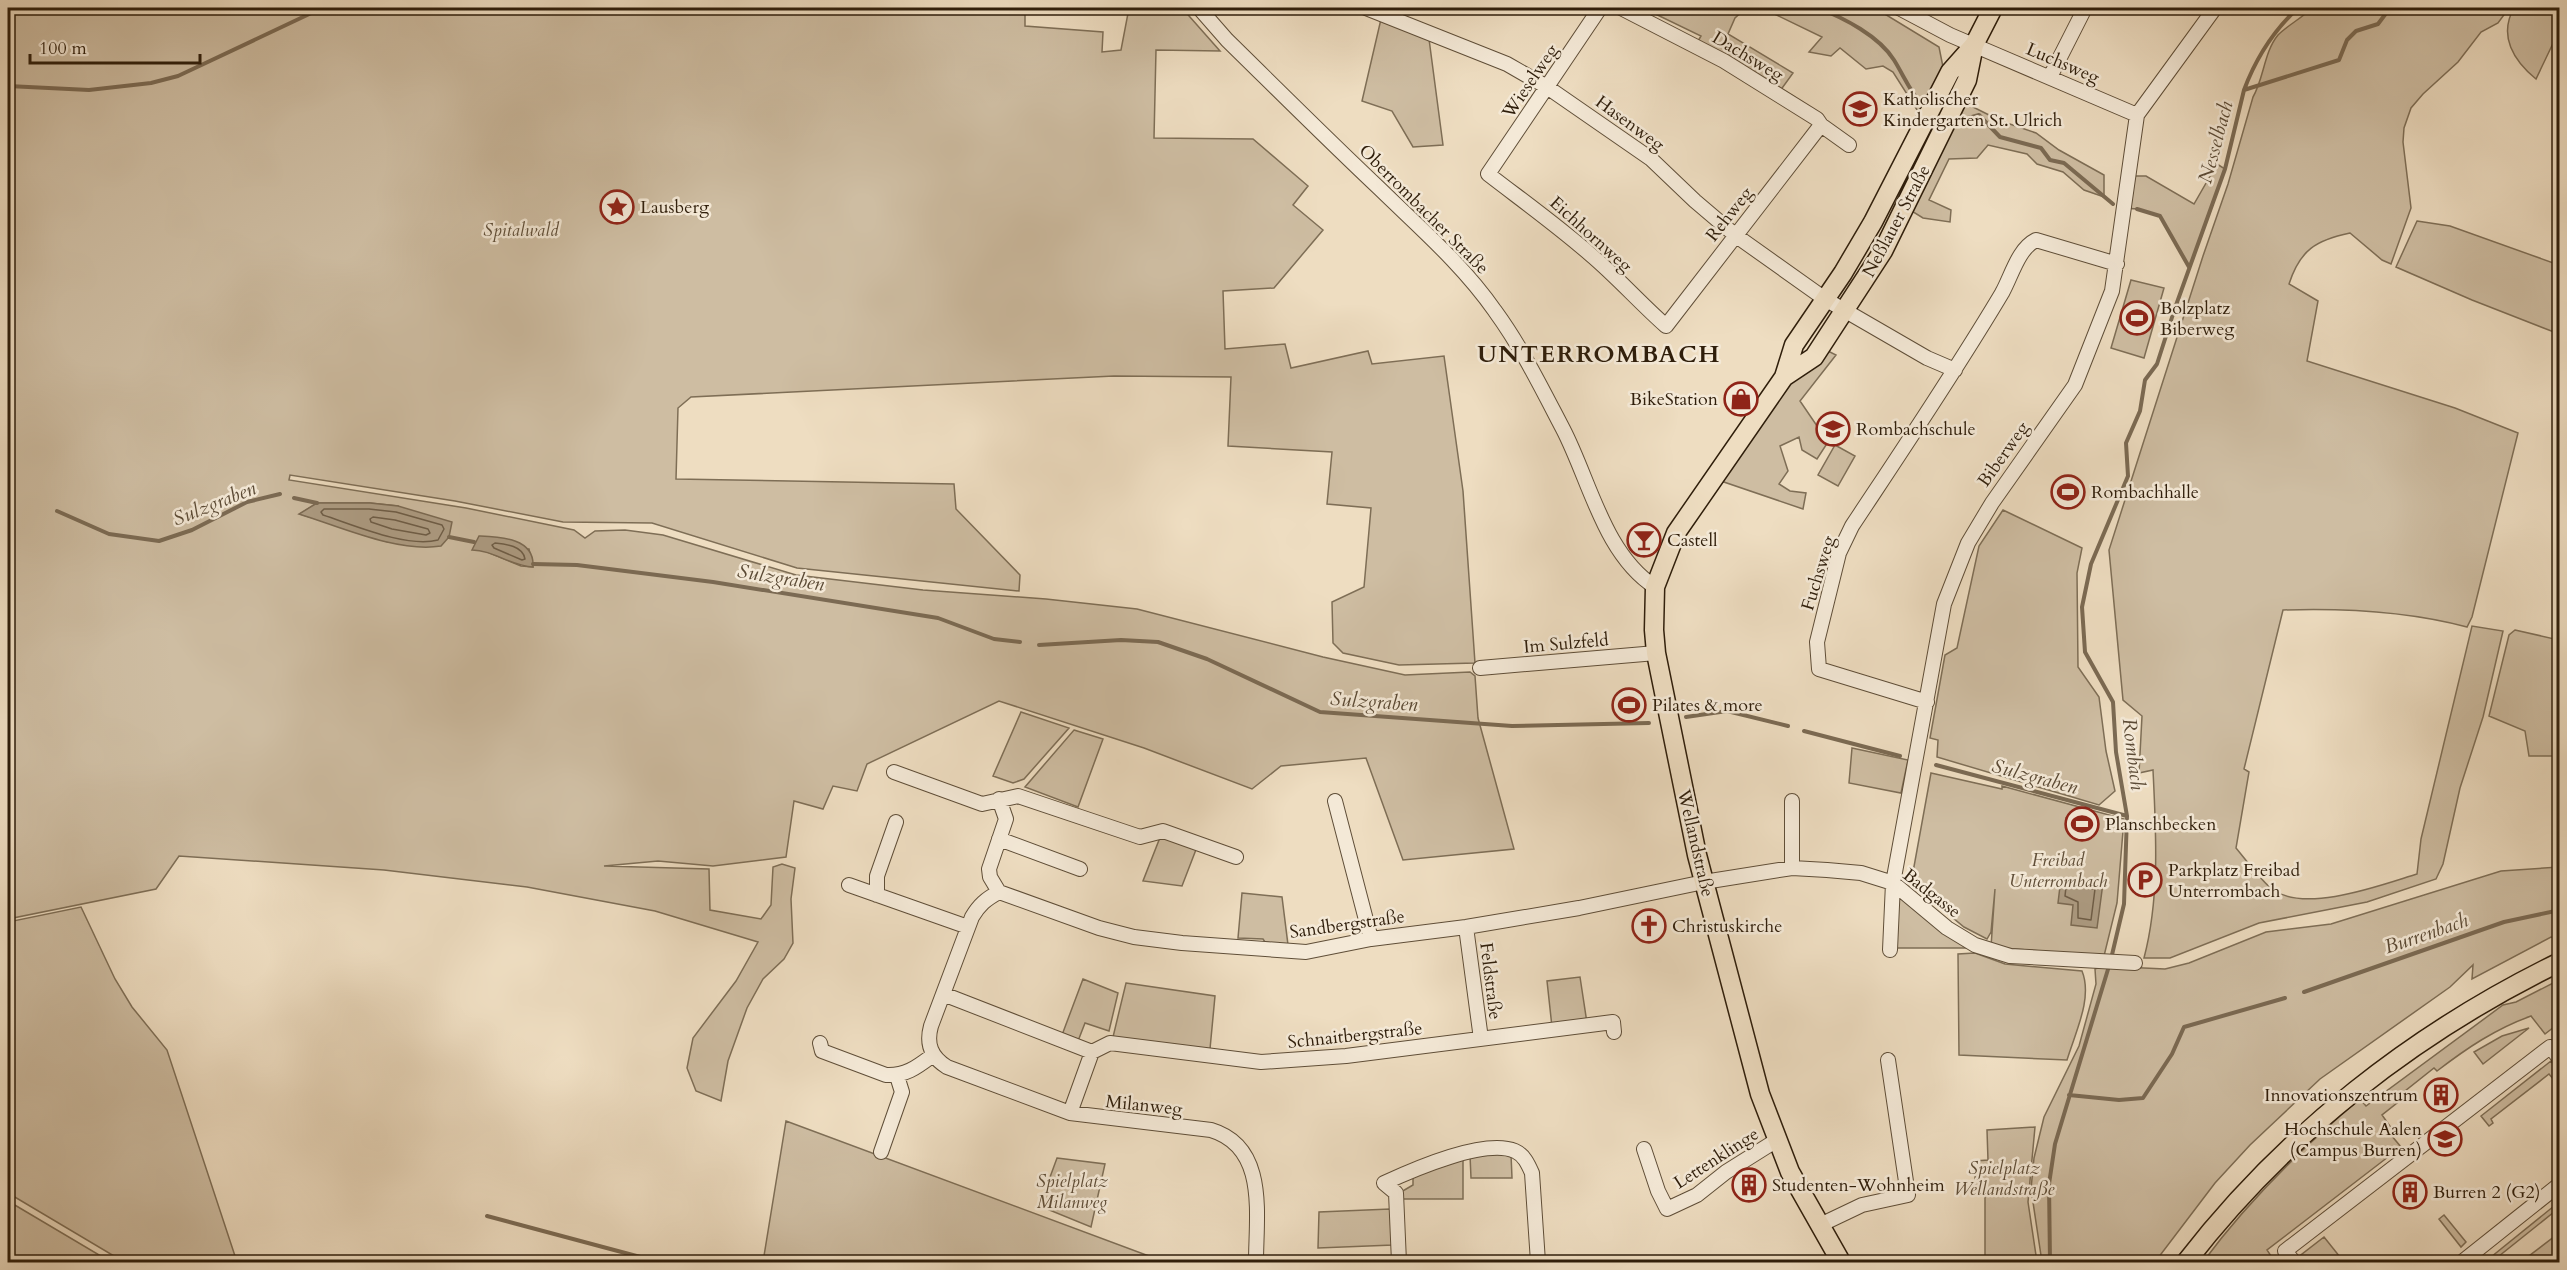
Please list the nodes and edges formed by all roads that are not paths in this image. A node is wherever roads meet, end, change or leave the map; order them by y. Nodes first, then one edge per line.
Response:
1 (1198, 8) edge
2 (1366, 8) edge
3 (1600, 8) edge
4 (1622, 8) edge
5 (1899, 8) edge
6 (1993, 8) edge
7 (2085, 8) edge
8 (2215, 8) edge
9 (1974, 45) junction
10 (2050, 77) junction
11 (1547, 87) junction
12 (2137, 115) junction
13 (1821, 125) junction
14 (1849, 145) dead end
15 (1488, 174) joint
16 (1735, 235) junction
17 (2117, 264) junction
18 (1825, 299) junction
19 (1845, 312) junction
20 (1666, 326) joint
21 (1955, 369) junction
22 (1784, 377) junction
23 (1655, 587) junction
24 (1656, 653) junction
25 (1480, 668) dead end
26 (1927, 702) junction
27 (894, 772) dead end
28 (999, 799) junction
29 (1335, 801) dead end
30 (1792, 801) dead end
31 (896, 822) dead end
32 (999, 839) junction
33 (1236, 857) dead end
34 (1080, 868) dead end
35 (1792, 868) junction
36 (1704, 882) junction
37 (1893, 883) junction
38 (849, 885) dead end
39 (999, 892) junction
40 (877, 895) junction
41 (968, 927) junction
42 (1466, 927) junction
43 (1371, 939) junction
44 (1890, 950) dead end
45 (2559, 962) edge
46 (2135, 963) dead end
47 (943, 994) junction
48 (1614, 1032) dead end
49 (1481, 1039) junction
50 (819, 1043) dead end
51 (1092, 1052) junction
52 (933, 1055) junction
53 (2559, 1059) edge
54 (1888, 1060) dead end
55 (897, 1076) junction
56 (1070, 1113) junction
57 (1777, 1140) junction
58 (1644, 1149) dead end
59 (881, 1152) dead end
60 (2559, 1184) edge
61 (1820, 1225) junction
62 (2290, 1257) edge
63 (2468, 1261) edge
64 (1257, 1263) edge
65 (1399, 1263) edge
66 (1538, 1263) edge
67 (1841, 1263) edge
68 (2186, 1263) edge

1 - 23 street, Oberrombacher Straße
2 - 11 street, Hasenweg
3 - 11 street, Wieselweg
4 - 13 street, Dachsweg
5 - 9 street, Luchsweg
6 - 9 main road, Neßlauer Straße
7 - 10 street
8 - 12 street, Biberweg
9 - 10 street, Luchsweg
9 - 18 main road, Neßlauer Straße
9 - 19 main road, Neßlauer Straße
10 - 12 street, Luchsweg
11 - 15 street, Wieselweg
11 - 16 street, Hasenweg
12 - 17 street, Biberweg
13 - 14 street, Dachsweg
13 - 16 street, Rehweg
15 - 20 street, Eichhornweg
16 - 18 street, Hasenweg
16 - 20 street, Rehweg
17 - 21 street, Fuchsweg
17 - 26 street, Biberweg
18 - 19 street, Hasenweg
18 - 22 main road, Neßlauer Straße
19 - 21 street
19 - 22 main road, Neßlauer Straße
21 - 26 street, Fuchsweg
22 - 23 main road, Neßlauer Straße
23 - 24 main road, Wellandstraße
24 - 25 street, Im Sulzfeld
24 - 36 main road, Wellandstraße
26 - 37 street, Biberweg
27 - 28 street
28 - 32 street
28 - 33 street
29 - 43 street
30 - 35 street
31 - 40 street
32 - 34 street
32 - 39 street
35 - 36 street, Badgasse
35 - 37 street, Badgasse
36 - 42 street, Sandbergstraße
36 - 57 main road, Wellandstraße
37 - 44 street, Biberweg
37 - 46 street, Badgasse
38 - 40 street
39 - 41 street
39 - 43 street, Sandbergstraße
40 - 41 street
41 - 47 street
42 - 43 street, Sandbergstraße
42 - 49 street, Feldstraße
45 - 68 main road
47 - 51 street
47 - 52 street
48 - 49 street, Schnaitbergstraße
49 - 51 street, Schnaitbergstraße
50 - 55 street
51 - 56 street
52 - 55 street
52 - 56 street, Milanweg
53 - 62 street
54 - 61 street
55 - 59 street
56 - 64 street, Milanweg
57 - 58 street, Lettenklinge
57 - 61 main road, Wellandstraße
60 - 63 street
61 - 67 main road, Wellandstraße
65 - 66 street

